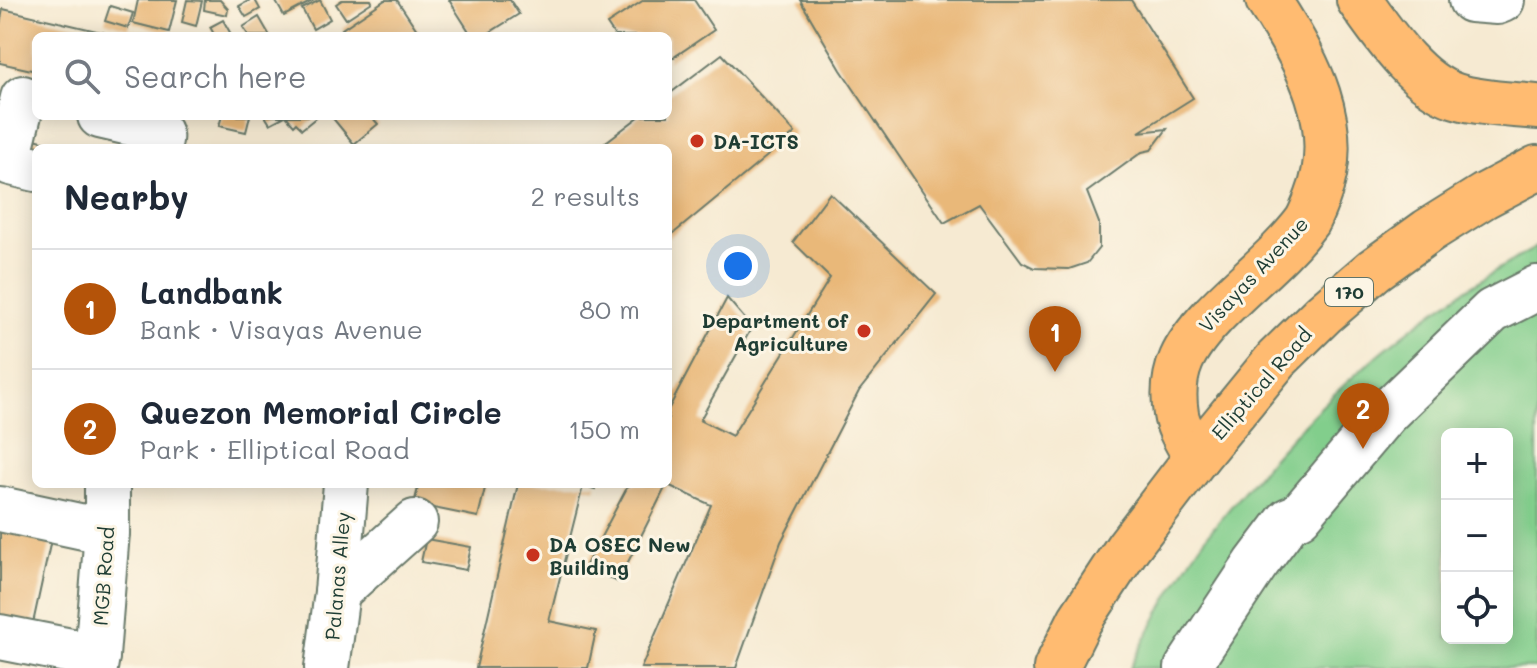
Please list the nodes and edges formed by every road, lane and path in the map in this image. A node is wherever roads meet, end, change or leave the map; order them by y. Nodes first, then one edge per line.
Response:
1 (1268, 0) edge
2 (1359, 0) edge
3 (1471, 0) edge
4 (1502, 0) edge
5 (20, 96) edge
6 (1537, 107) edge
7 (117, 120) edge
8 (159, 144) edge
9 (32, 168) edge
10 (1537, 168) edge
11 (1537, 288) edge
12 (1196, 458) junction
13 (107, 488) edge
14 (346, 488) edge
15 (0, 509) edge
16 (415, 522) dead end
17 (107, 532) junction
18 (337, 592) junction
19 (0, 637) edge
20 (96, 662) edge
21 (327, 668) edge
22 (1056, 668) edge
23 (1187, 668) edge

1 - 12 main road, Visayas Avenue
2 - 6 main road
3 - 4 street
5 - 9 street
7 - 8 street
10 - 12 main road, Elliptical Road / 170
11 - 23 street
12 - 22 main road, Elliptical Road / 170
13 - 17 street, MGB Road
14 - 18 street, Palanas Alley
15 - 17 street
16 - 18 street
17 - 20 street, MGB Road
18 - 21 street, Palanas Alley
19 - 20 street

